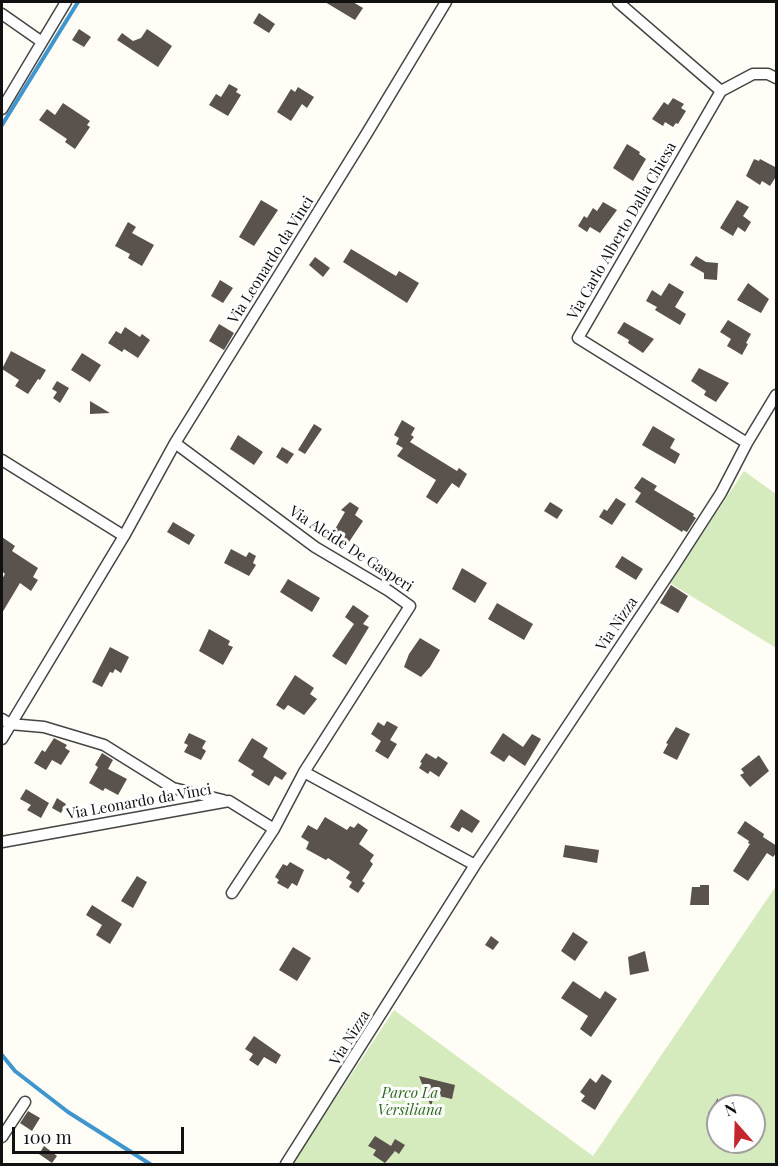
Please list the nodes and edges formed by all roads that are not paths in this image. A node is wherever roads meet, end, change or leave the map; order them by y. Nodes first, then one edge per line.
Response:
1 (66, 2) edge
2 (446, 2) edge
3 (618, 2) edge
4 (2, 14) edge
5 (42, 42) junction
6 (777, 78) edge
7 (721, 92) junction
8 (2, 109) edge
9 (777, 395) edge
10 (175, 443) junction
11 (747, 443) junction
12 (2, 460) edge
13 (124, 536) junction
14 (6, 722) edge
15 (2, 739) edge
16 (304, 772) junction
17 (229, 801) junction
18 (274, 829) junction
19 (2, 842) edge
20 (475, 866) junction
21 (232, 893) dead end
22 (25, 1102) dead end
23 (2, 1137) edge
24 (286, 1164) edge

1 - 5 street
2 - 10 street, Via Leonardo da Vinci
3 - 7 street
4 - 5 street
5 - 8 street
6 - 7 street
7 - 11 street, Via Carlo Alberto Dalla Chiesa
9 - 11 street, Via Nizza
10 - 13 street, Via Leonardo da Vinci
10 - 16 street, Via Alcide De Gasperi
11 - 20 street, Via Nizza
12 - 13 street
13 - 14 street, Via Leonardo da Vinci
14 - 15 street, Via Leonardo da Vinci
14 - 17 street
16 - 18 street
16 - 20 street
17 - 18 street, Via Leonardo da Vinci
17 - 19 street, Via Leonardo da Vinci
18 - 21 street
20 - 24 street, Via Nizza
22 - 23 street

